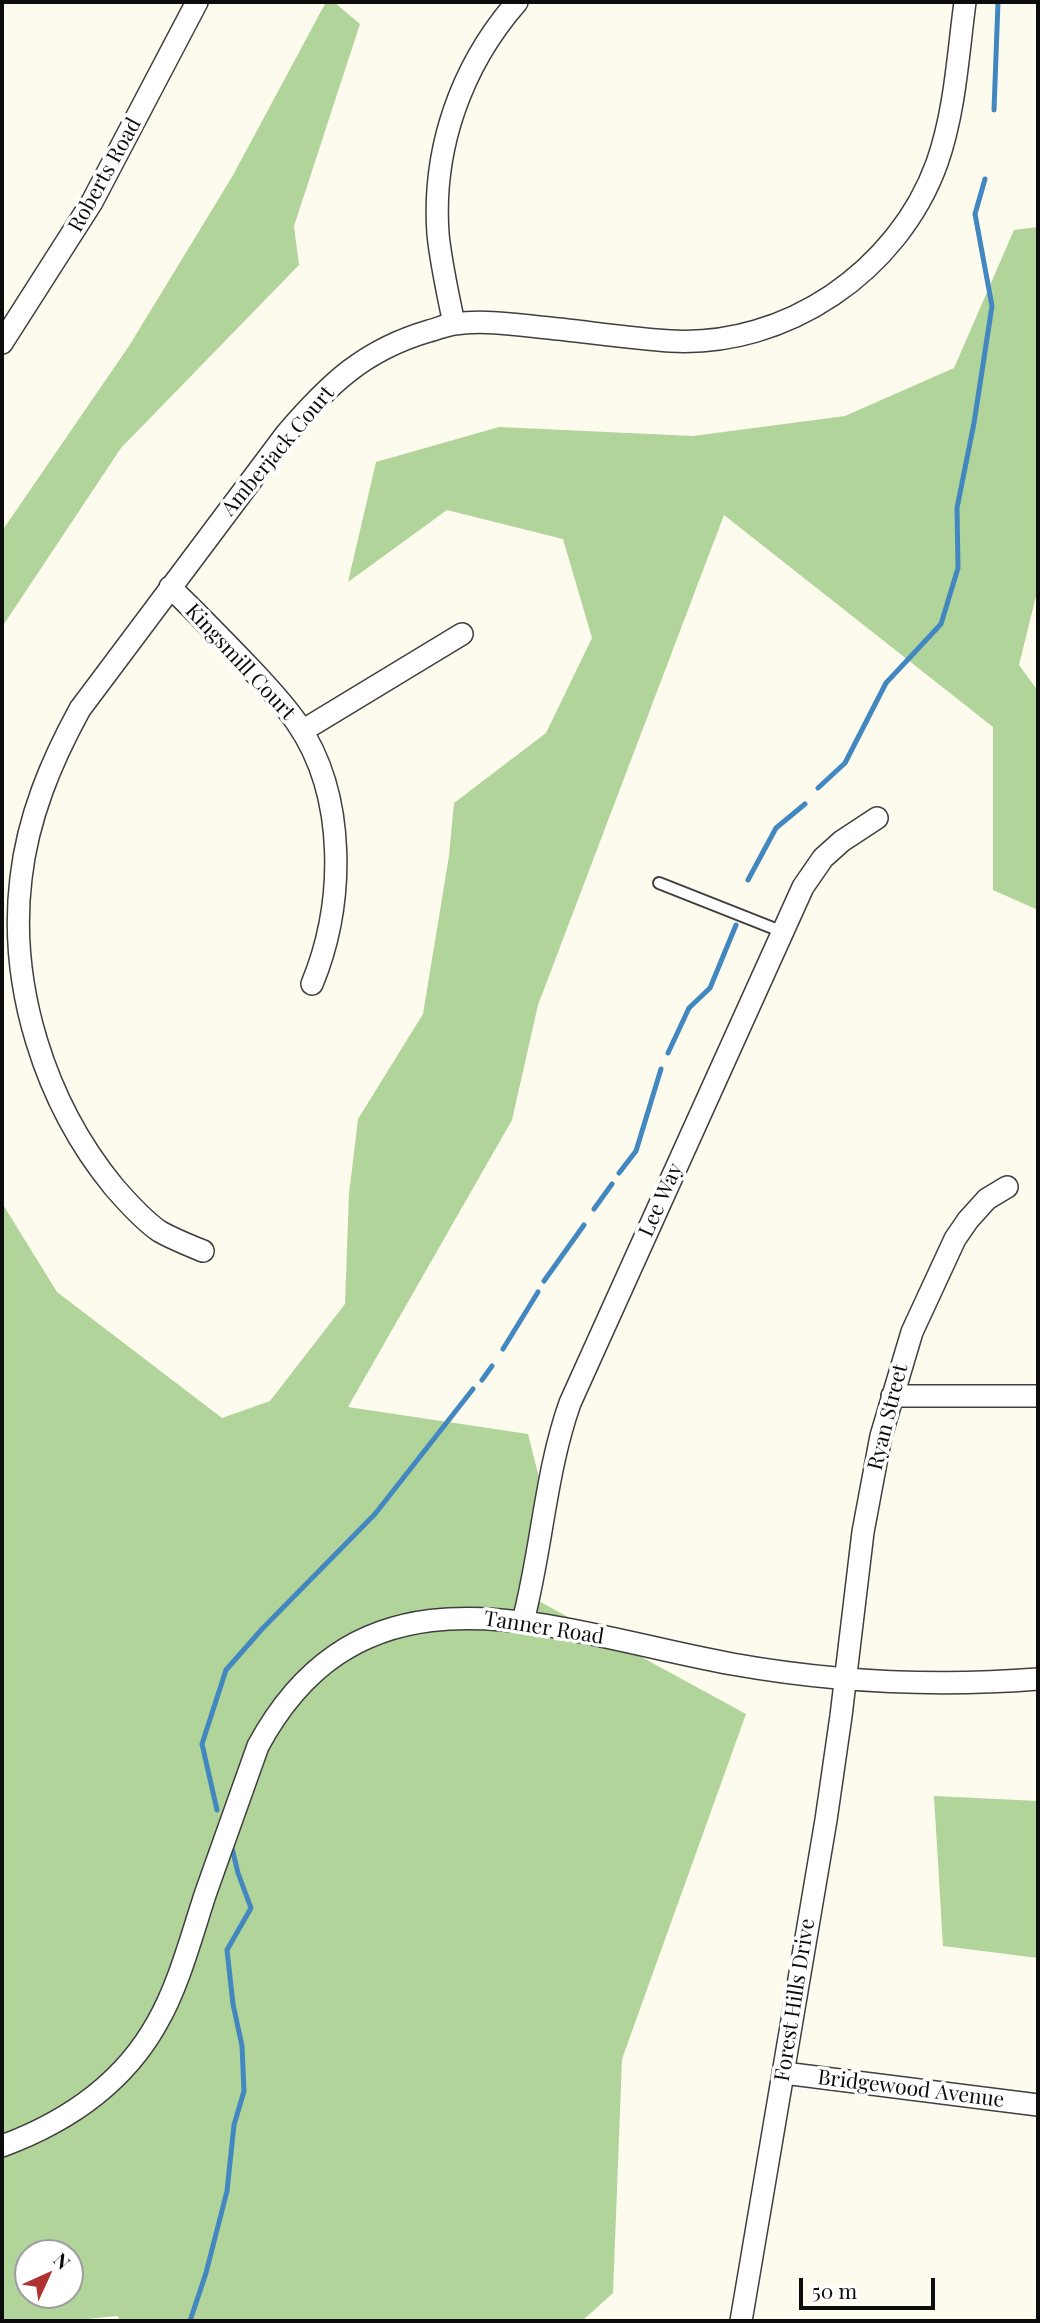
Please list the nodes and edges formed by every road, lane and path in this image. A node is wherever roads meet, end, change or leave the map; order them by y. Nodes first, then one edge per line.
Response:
1 (197, 2) edge
2 (517, 2) edge
3 (965, 2) edge
4 (454, 324) junction
5 (2, 343) edge
6 (170, 587) junction
7 (462, 634) dead end
8 (302, 731) junction
9 (877, 818) dead end
10 (659, 883) dead end
11 (783, 932) junction
12 (312, 984) dead end
13 (1007, 1187) dead end
14 (203, 1251) dead end
15 (892, 1396) junction
16 (1038, 1396) edge
17 (523, 1621) junction
18 (845, 1678) junction
19 (1038, 1679) edge
20 (784, 2073) junction
21 (1038, 2105) edge
22 (2, 2146) edge
23 (741, 2321) edge

1 - 5 street, Roberts Road
2 - 4 street
3 - 4 street, Amberjack Court
4 - 6 street, Amberjack Court
6 - 8 street, Kingsmill Court
6 - 14 street, Amberjack Court
7 - 8 street
8 - 12 street, Kingsmill Court
9 - 11 street, Lee Way
10 - 11 lane
11 - 17 street, Lee Way
13 - 15 street, Ryan Street
15 - 16 street
15 - 18 street, Ryan Street
17 - 18 street, Tanner Road
17 - 22 street, Tanner Road
18 - 19 street, Tanner Road
18 - 20 street, Forest Hills Drive
20 - 21 street, Bridgewood Avenue
20 - 23 street, Forest Hills Drive

